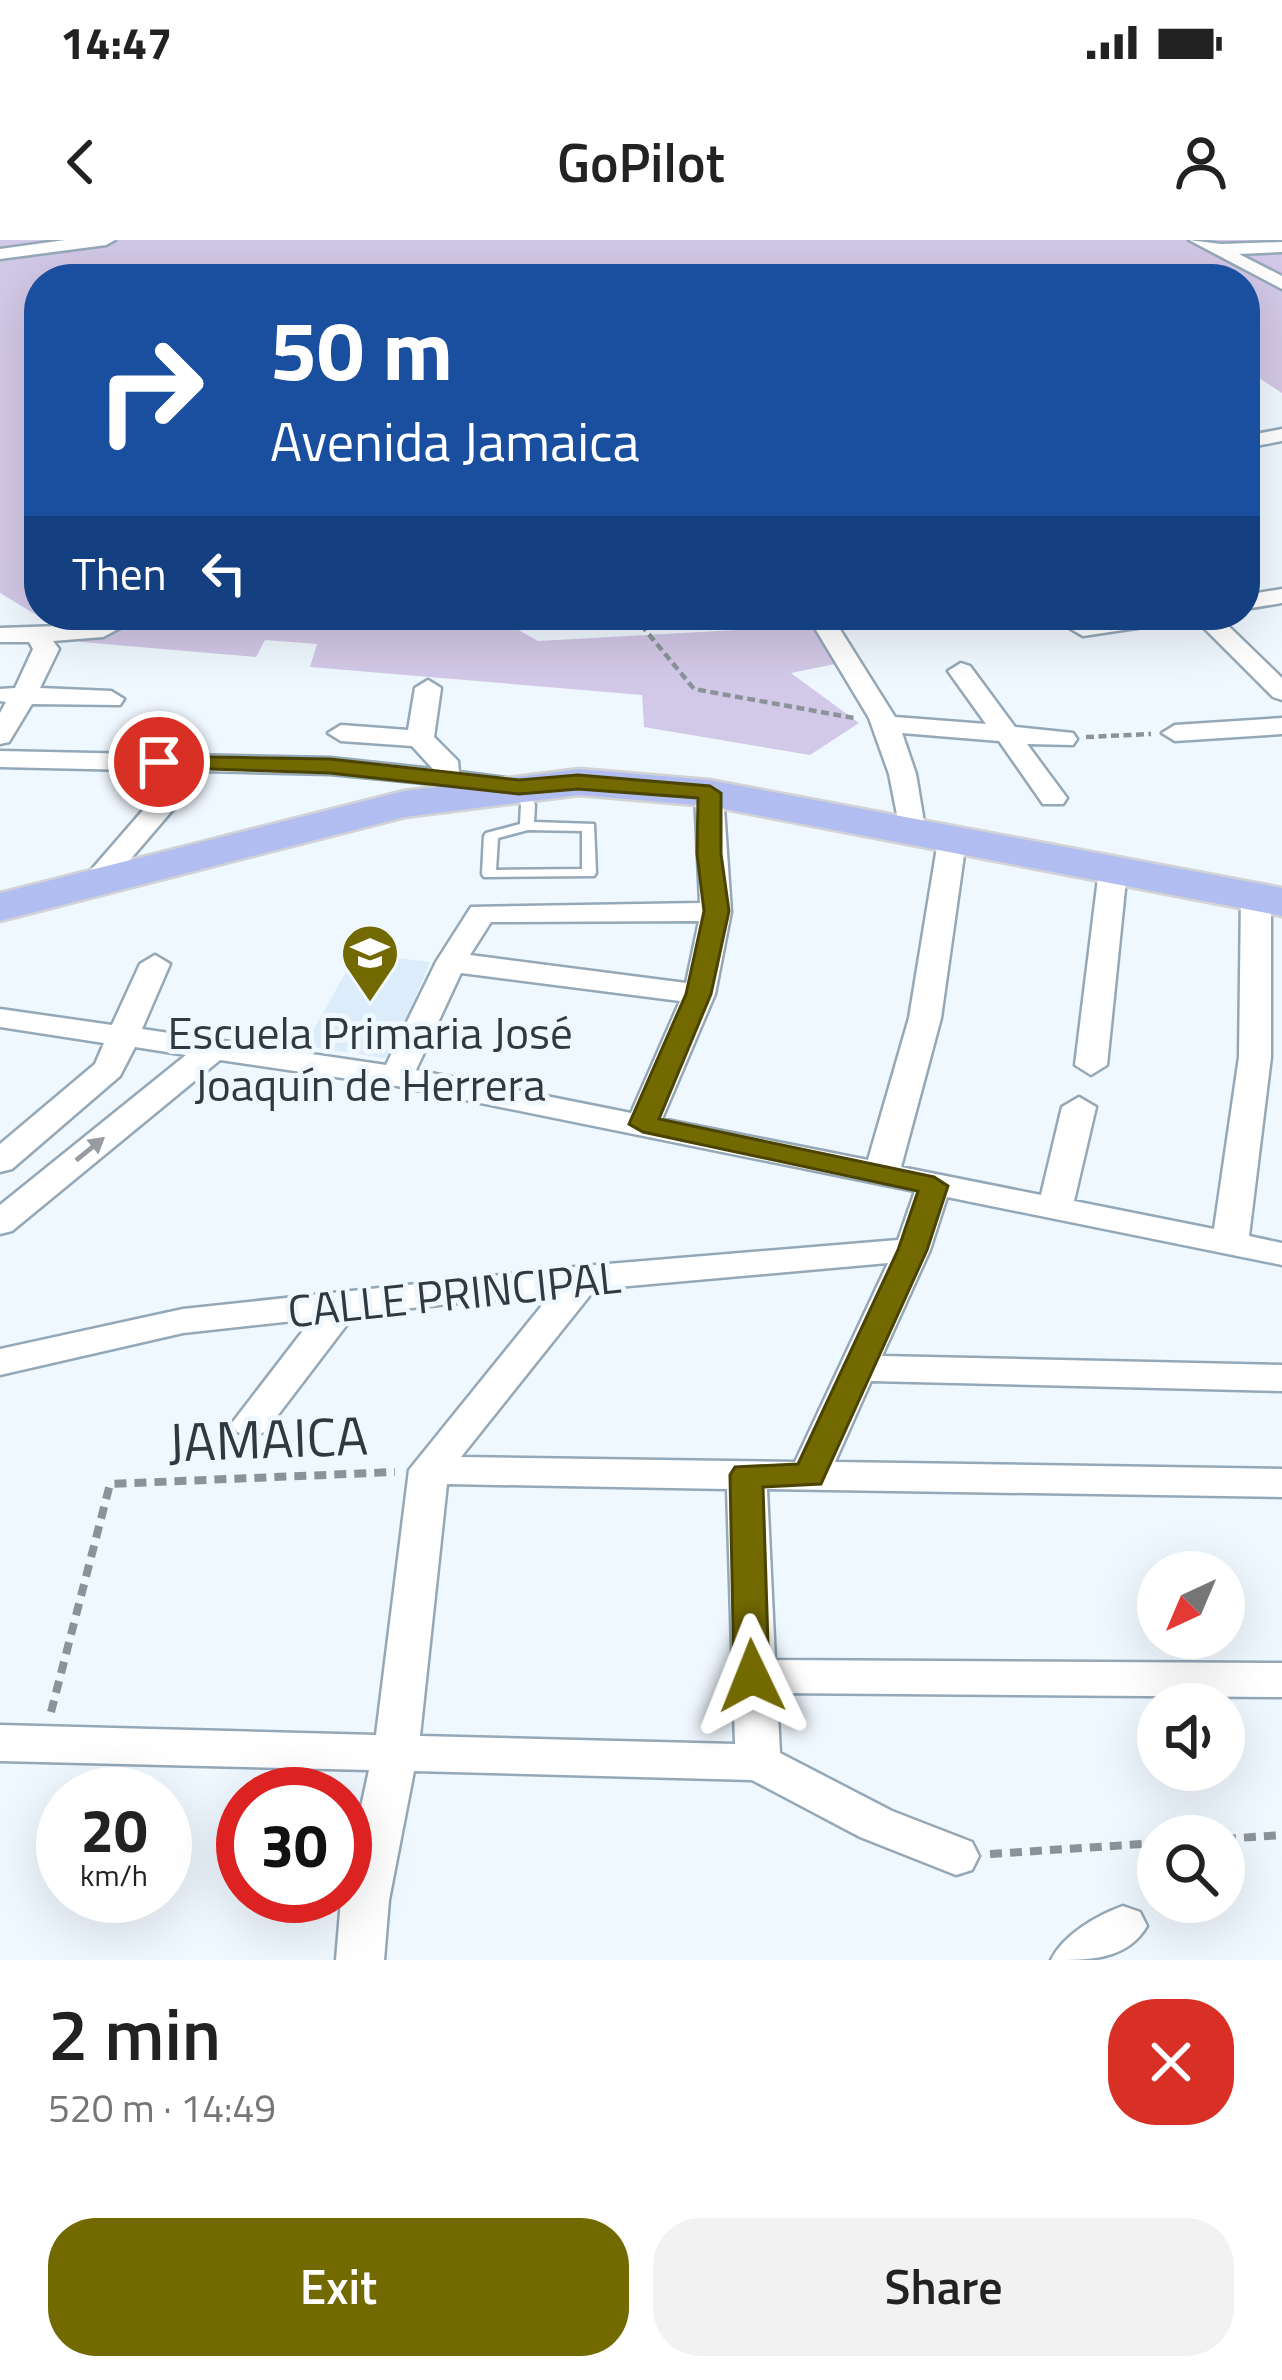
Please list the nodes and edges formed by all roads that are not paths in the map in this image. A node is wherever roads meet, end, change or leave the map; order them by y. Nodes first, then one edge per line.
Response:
1 (106, 240) edge
2 (1204, 243) edge
3 (1282, 247) edge
4 (0, 254) edge
5 (1245, 264) edge
6 (99, 630) edge
7 (829, 630) edge
8 (1218, 630) edge
9 (0, 635) edge
10 (38, 637) junction
11 (961, 671) dead end
12 (428, 688) dead end
13 (1282, 692) edge
14 (12, 695) edge
15 (111, 699) dead end
16 (887, 724) junction
17 (1282, 726) edge
18 (1174, 733) road end
19 (341, 734) dead end
20 (0, 736) edge
21 (1010, 736) junction
22 (420, 739) junction
23 (1064, 739) road end
24 (0, 759) edge
25 (199, 763) junction
26 (446, 771) junction
27 (578, 782) junction
28 (710, 793) junction
29 (1053, 798) dead end
30 (523, 807) junction
31 (932, 838) junction
32 (1113, 870) junction
33 (94, 884) junction
34 (1269, 900) edge
35 (0, 907) edge
36 (716, 911) junction
37 (451, 962) junction
38 (155, 964) dead end
39 (698, 994) junction
40 (0, 1018) edge
41 (124, 1039) junction
42 (212, 1050) junction
43 (1091, 1065) dead end
44 (397, 1076) junction
45 (1079, 1107) dead end
46 (643, 1124) junction
47 (0, 1162) edge
48 (881, 1176) junction
49 (934, 1186) junction
50 (1054, 1210) junction
51 (0, 1223) edge
52 (1230, 1244) junction
53 (913, 1250) junction
54 (1282, 1254) edge
55 (584, 1278) junction
56 (343, 1305) junction
57 (0, 1361) edge
58 (856, 1368) junction
59 (1282, 1378) edge
60 (251, 1424) dead end
61 (429, 1470) junction
62 (746, 1475) junction
63 (809, 1475) junction
64 (1282, 1483) edge
65 (752, 1676) junction
66 (1282, 1680) edge
67 (21, 1744) edge
68 (395, 1750) junction
69 (758, 1762) junction
70 (956, 1856) road end
71 (1123, 1926) dead end
72 (360, 1960) edge
73 (1076, 1960) edge

1 - 4 street
2 - 3 street
2 - 5 street
6 - 10 street
7 - 16 street
8 - 13 street
9 - 10 street
10 - 14 street
11 - 21 street
12 - 22 street
14 - 15 street
14 - 20 street
16 - 21 street
16 - 31 street
17 - 18 street
19 - 22 street
21 - 23 street
21 - 29 street
22 - 26 street
24 - 25 street
25 - 26 street
25 - 33 street
26 - 27 street
26 - 30 street
27 - 28 main road
27 - 30 main road
28 - 31 main road
28 - 36 street
30 - 30 lane
30 - 33 main road
31 - 32 main road
31 - 48 street
32 - 34 main road
32 - 43 street
33 - 35 main road
34 - 52 street
36 - 37 street
36 - 39 street
37 - 39 street
37 - 44 street
38 - 41 street
39 - 46 street
40 - 41 street
41 - 42 street
41 - 47 street
42 - 44 street
51 -> 42 street
44 - 46 street
45 - 50 street
46 - 48 street
48 - 49 street
49 - 50 street
49 - 53 street
50 - 52 street
52 - 54 street
53 - 55 street, CALLE PRINCIPAL
53 - 58 street
55 - 56 street, CALLE PRINCIPAL
55 - 61 street
56 - 57 street, CALLE PRINCIPAL
56 - 60 street
58 - 59 street
58 - 63 street
61 - 62 street
61 - 68 street
62 - 63 street
62 - 65 street
63 - 64 street
65 - 66 street
65 - 69 street
67 - 68 street
68 - 69 street
68 - 72 street
69 - 70 street
71 - 73 street

